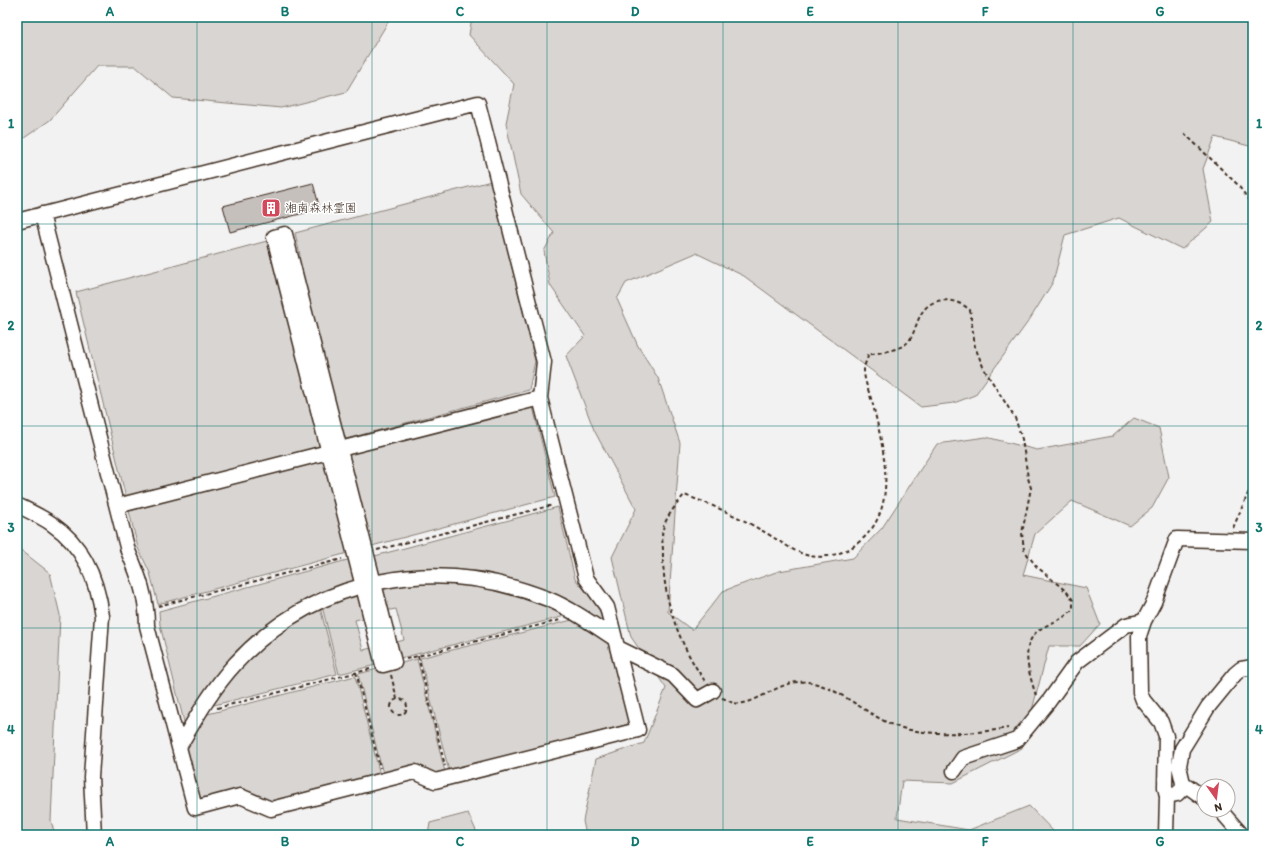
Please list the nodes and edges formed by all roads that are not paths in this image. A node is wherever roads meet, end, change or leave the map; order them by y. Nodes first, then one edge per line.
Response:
1 (42, 214) junction
2 (17, 221) edge
3 (540, 398) junction
4 (334, 450) junction
5 (17, 505) edge
6 (116, 506) junction
7 (1253, 541) edge
8 (368, 584) junction
9 (1144, 621) junction
10 (616, 644) junction
11 (389, 664) road end
12 (1253, 667) edge
13 (713, 691) road end
14 (179, 746) junction
15 (954, 771) dead end
16 (1183, 783) junction
17 (1196, 792) edge
18 (1167, 796) junction
19 (1227, 818) edge
20 (94, 835) edge
21 (1166, 835) edge
22 (1242, 835) edge

1 - 2 street
1 - 3 street
1 - 6 street
3 - 4 street
3 - 10 street
4 - 4 street
4 - 6 street
4 - 8 street
5 - 20 street
6 - 14 street
7 - 9 street
8 - 10 street
8 - 11 street
8 - 14 street
9 - 15 street
9 - 18 street
10 - 13 street
10 - 14 street
12 - 16 street
16 - 17 street
16 - 18 street
18 - 21 street
19 - 22 street

